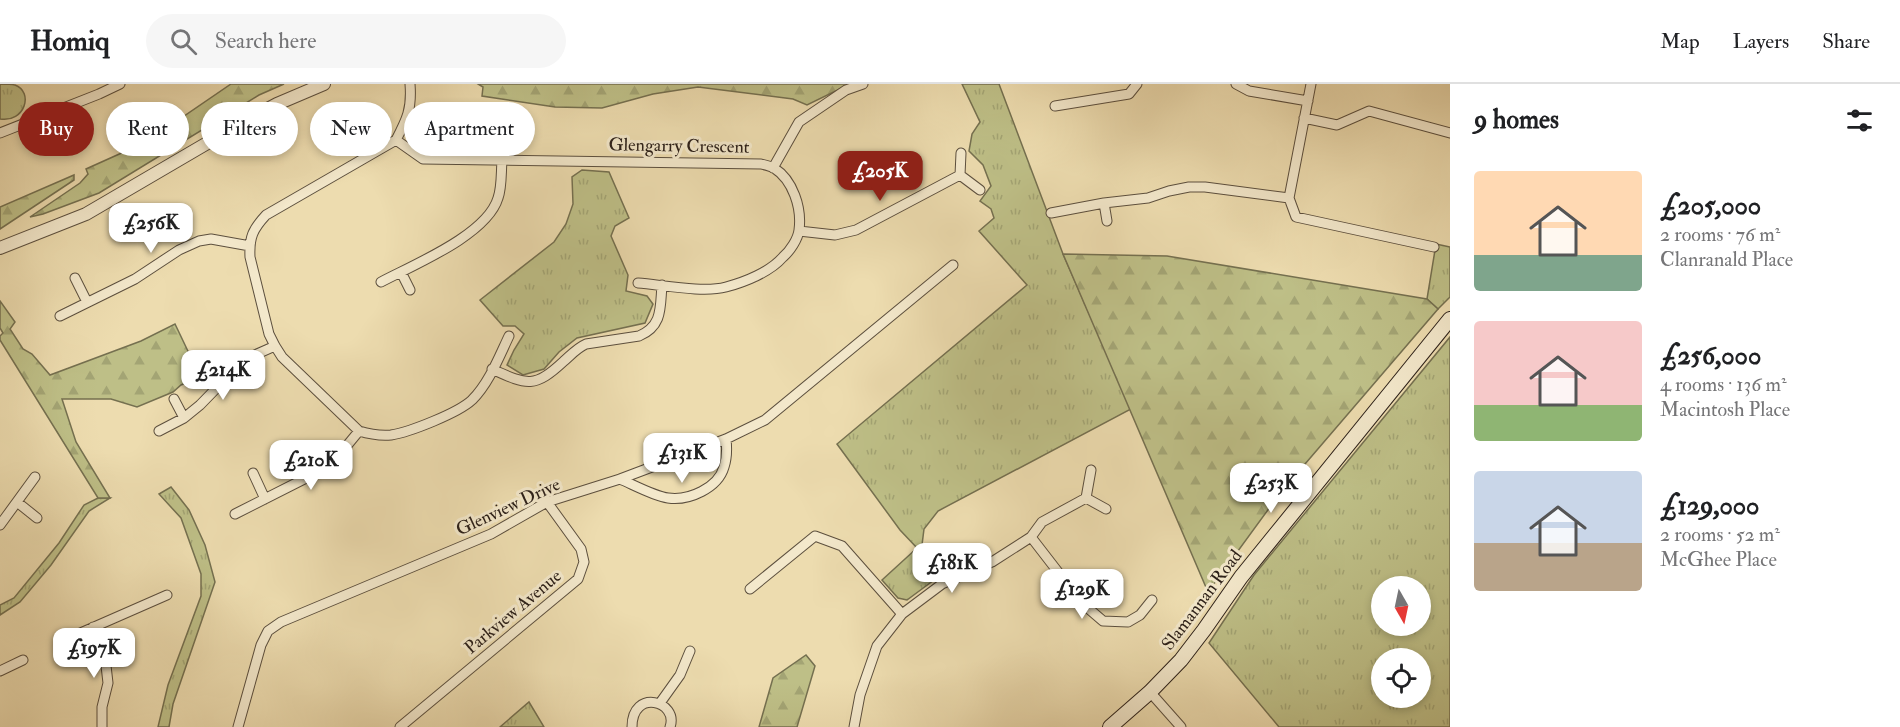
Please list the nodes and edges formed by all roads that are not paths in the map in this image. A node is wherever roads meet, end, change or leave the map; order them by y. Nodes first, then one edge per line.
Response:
1 (120, 84) edge
2 (324, 84) edge
3 (410, 84) edge
4 (862, 84) edge
5 (1137, 84) edge
6 (1236, 84) edge
7 (1311, 84) edge
8 (1308, 101) junction
9 (1055, 106) dead end
10 (1304, 118) junction
11 (0, 133) edge
12 (1450, 133) edge
13 (396, 140) junction
14 (961, 153) dead end
15 (502, 161) junction
16 (773, 168) junction
17 (960, 175) junction
18 (980, 190) dead end
19 (1289, 198) junction
20 (1104, 203) junction
21 (1051, 213) dead end
22 (1107, 220) dead end
23 (799, 231) junction
24 (250, 246) junction
25 (1434, 247) dead end
26 (0, 248) edge
27 (953, 265) dead end
28 (401, 272) junction
29 (75, 278) dead end
30 (381, 282) dead end
31 (638, 283) dead end
32 (662, 285) junction
33 (410, 290) dead end
34 (87, 302) junction
35 (60, 316) dead end
36 (1450, 319) edge
37 (510, 336) dead end
38 (275, 346) junction
39 (492, 369) junction
40 (174, 399) dead end
41 (184, 418) junction
42 (159, 431) dead end
43 (358, 431) junction
44 (726, 439) junction
45 (1091, 470) dead end
46 (253, 473) dead end
47 (35, 477) dead end
48 (620, 479) junction
49 (1086, 498) junction
50 (265, 499) junction
51 (17, 502) junction
52 (547, 502) junction
53 (1106, 509) dead end
54 (235, 514) dead end
55 (37, 518) dead end
56 (0, 525) edge
57 (1031, 537) junction
58 (750, 589) dead end
59 (167, 595) dead end
60 (1152, 600) dead end
61 (902, 614) junction
62 (93, 627) junction
63 (78, 634) dead end
64 (690, 651) dead end
65 (23, 660) dead end
66 (0, 670) edge
67 (1150, 692) junction
68 (660, 703) junction
69 (102, 727) edge
70 (238, 727) edge
71 (400, 727) edge
72 (632, 727) edge
73 (670, 727) edge
74 (854, 727) edge
75 (1110, 727) edge
76 (1181, 727) edge

1 - 11 street
2 - 26 street
3 - 13 street
4 - 16 street
5 - 9 street
6 - 8 street
7 - 8 street
8 - 10 street
10 - 12 street
10 - 19 street
13 - 15 street, Glengarry Crescent
13 - 24 street
14 - 17 street
15 - 16 street, Glengarry Crescent
15 - 28 street
16 - 23 street, Glengarry Crescent
17 - 18 street
17 - 23 street
19 - 20 street
19 - 25 street
20 - 21 street
20 - 22 street
23 - 32 street
24 - 34 street
24 - 38 street
27 - 44 street, Glenview Drive
28 - 30 street
28 - 33 street
29 - 34 street
31 - 32 street
32 - 39 street
34 - 35 street
36 - 67 main road, Slamannan Road
37 - 39 street
38 - 41 street
38 - 43 street
39 - 43 street
40 - 41 street
41 - 42 street
43 - 50 street
44 - 48 street, Glenview Drive
44 - 48 street
45 - 49 street
46 - 50 street
47 - 51 street
48 - 52 street, Glenview Drive
49 - 53 street
49 - 57 street
50 - 54 street
51 - 55 street
51 - 56 street
52 - 70 street, Glenview Drive
52 - 71 street, Parkview Avenue
57 - 60 street
57 - 61 street
58 - 61 street
59 - 62 street
61 - 74 street
62 - 63 street
62 - 69 street
64 - 68 street
65 - 66 street
67 - 75 main road, Slamannan Road
67 - 76 street
68 - 72 street
68 - 73 street

